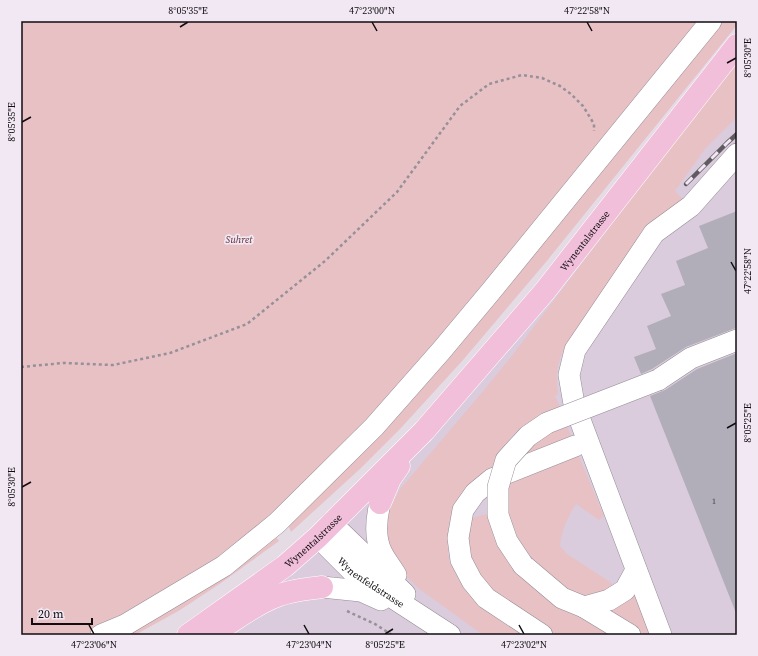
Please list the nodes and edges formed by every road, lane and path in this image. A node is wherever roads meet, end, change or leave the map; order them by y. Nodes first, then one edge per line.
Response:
1 (711, 21) edge
2 (737, 45) edge
3 (737, 154) edge
4 (596, 164) junction
5 (737, 340) edge
6 (21, 367) edge
7 (424, 430) junction
8 (575, 446) dead end
9 (380, 504) joint
10 (324, 530) junction
11 (636, 570) junction
12 (322, 587) joint
13 (584, 607) junction
14 (343, 609) dead end
15 (423, 614) junction
16 (101, 635) edge
17 (188, 635) edge
18 (211, 635) edge
19 (392, 635) edge
20 (450, 635) edge
21 (542, 635) edge
22 (630, 635) edge
23 (661, 635) edge

1 - 4 street
2 - 7 main road, Wynentalstrasse
3 - 11 street
4 - 6 path
4 - 16 street
5 - 13 street, bridge
7 - 9 main road, Wynentalstrasse
7 - 10 main road, Wynentalstrasse
8 - 21 street
9 - 15 street, Wynenfeldstrasse
10 - 15 street, Wynenfeldstrasse
10 - 17 main road, Wynentalstrasse
11 - 13 street
11 - 23 street
12 - 15 street, Wynenfeldstrasse
12 - 18 main road
13 - 22 street
14 - 19 path
15 - 20 street, Wynenfeldstrasse

